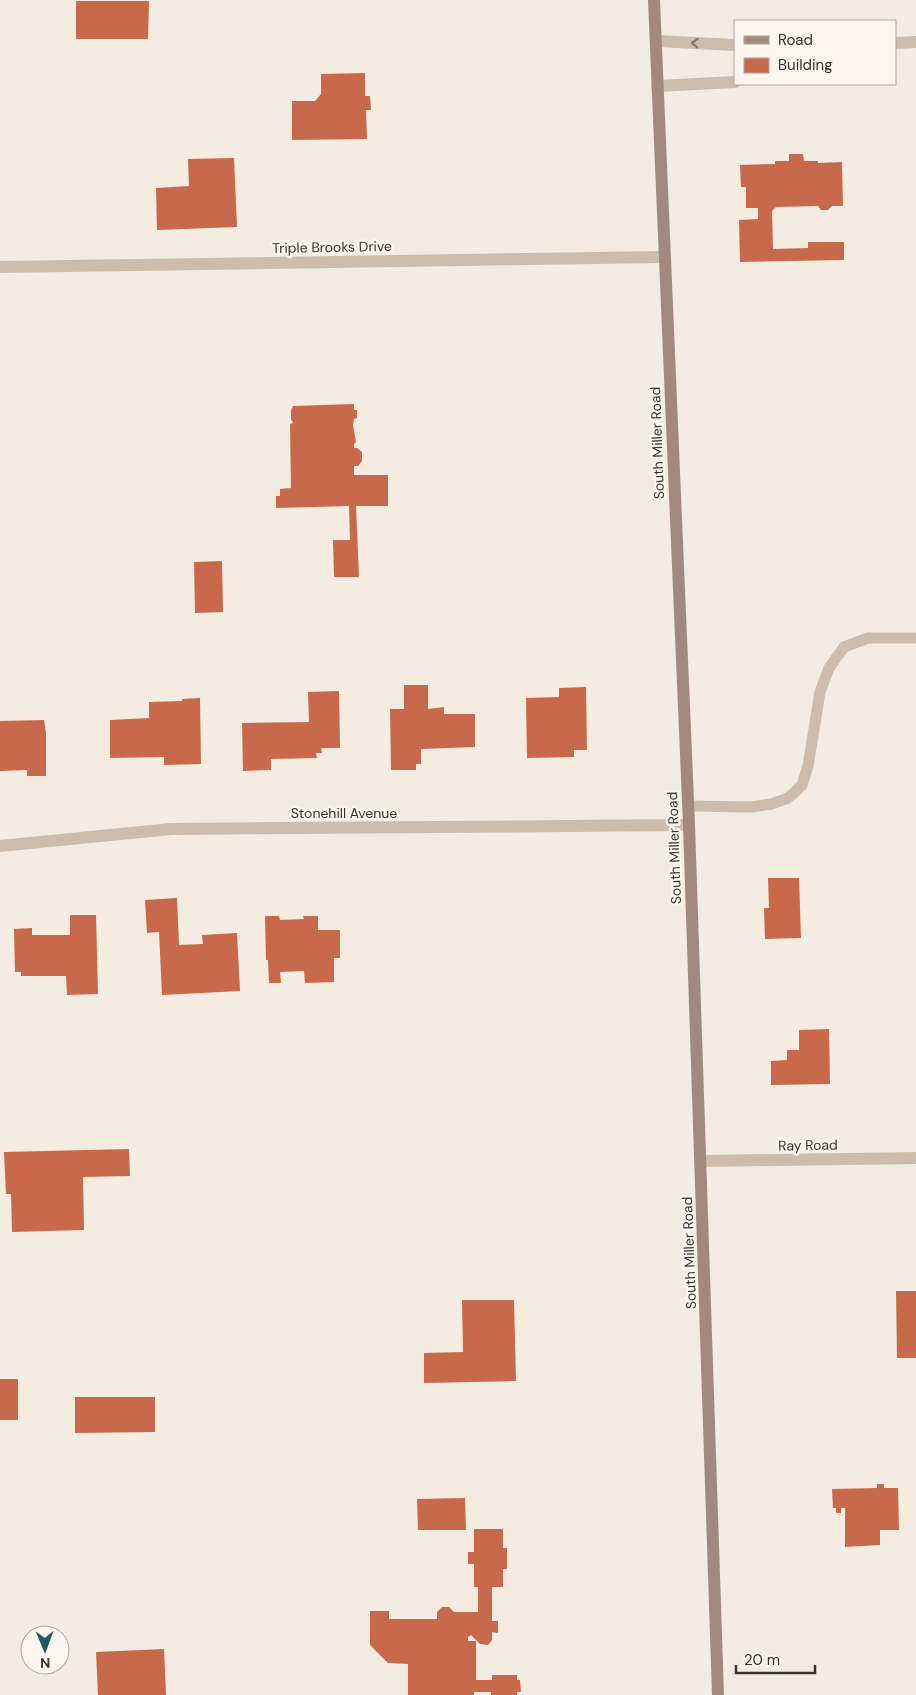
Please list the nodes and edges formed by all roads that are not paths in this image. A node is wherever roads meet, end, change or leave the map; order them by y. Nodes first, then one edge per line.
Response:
1 (654, 0) edge
2 (656, 41) junction
3 (916, 42) edge
4 (896, 43) edge
5 (734, 45) edge
6 (734, 82) edge
7 (658, 86) junction
8 (665, 257) junction
9 (0, 267) edge
10 (916, 638) edge
11 (688, 806) junction
12 (689, 825) junction
13 (0, 846) edge
14 (916, 1158) edge
15 (701, 1161) junction
16 (718, 1695) edge

1 - 2 street, South Miller Road
5 -> 2 street
2 - 7 street, South Miller Road
3 - 4 street
6 - 7 street
7 - 8 street, South Miller Road
8 - 9 street, Triple Brooks Drive
8 - 11 street, South Miller Road
10 - 11 lane
11 - 12 street, South Miller Road
12 - 13 street, Stonehill Avenue
12 - 15 street, South Miller Road
14 - 15 street, Ray Road
15 - 16 street, South Miller Road

